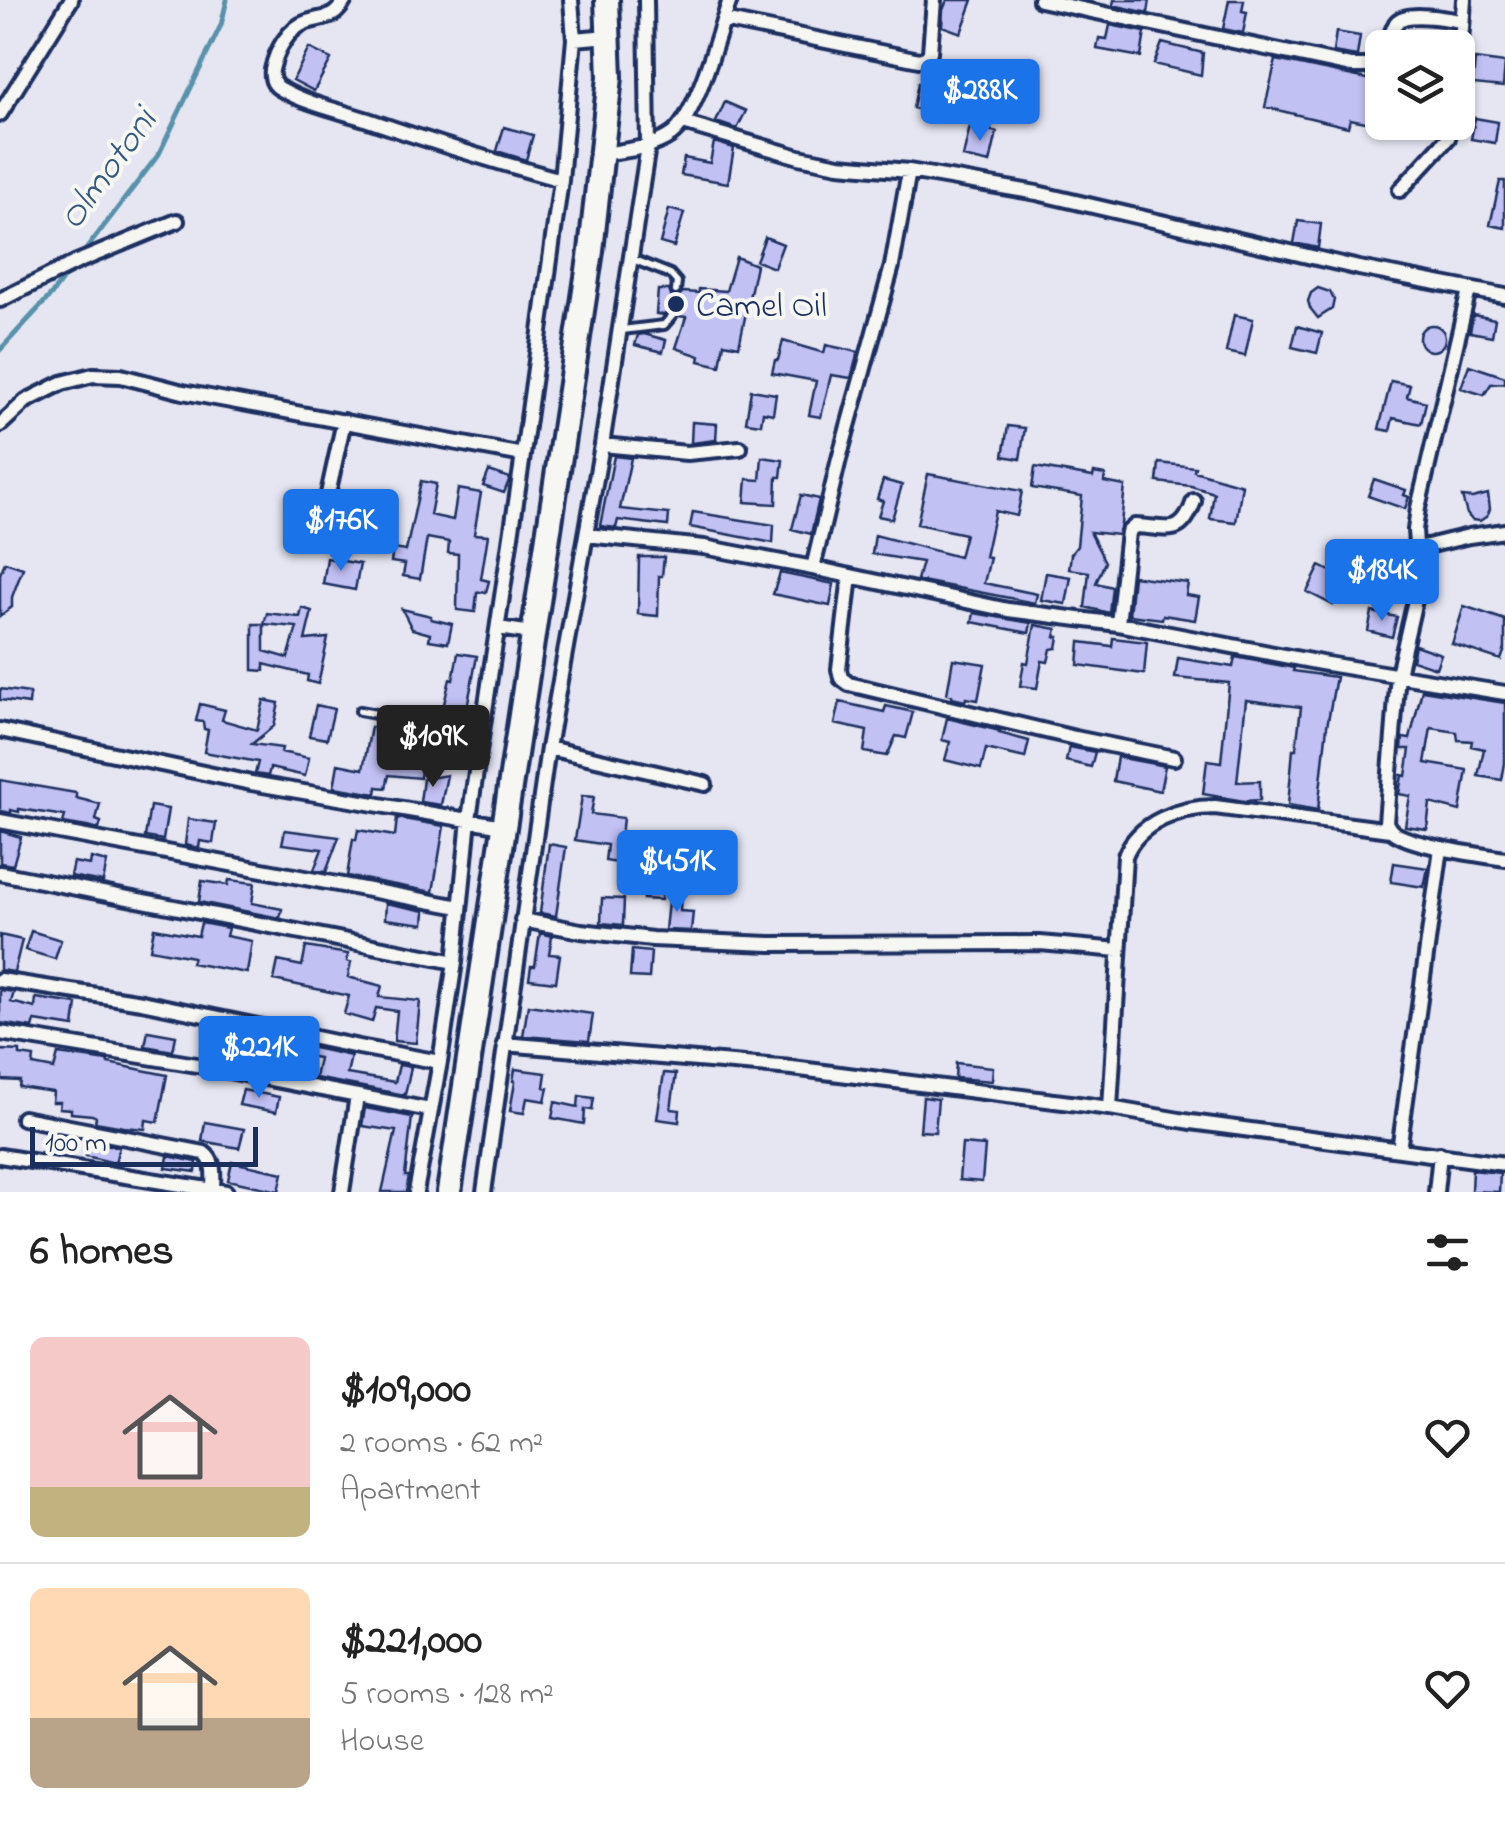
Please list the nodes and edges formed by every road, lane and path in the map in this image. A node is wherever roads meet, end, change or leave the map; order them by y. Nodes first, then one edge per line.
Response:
1 (70, 0) edge
2 (345, 0) edge
3 (571, 0) edge
4 (607, 0) edge
5 (646, 0) edge
6 (730, 0) edge
7 (934, 0) edge
8 (1040, 0) edge
9 (1464, 0) edge
10 (723, 20) junction
11 (1462, 21) junction
12 (1393, 30) edge
13 (1461, 30) edge
14 (610, 36) junction
15 (574, 39) junction
16 (1365, 66) edge
17 (0, 114) edge
18 (684, 124) junction
19 (1446, 140) edge
20 (648, 146) junction
21 (603, 154) junction
22 (908, 171) junction
23 (561, 180) junction
24 (1400, 190) dead end
25 (177, 221) dead end
26 (629, 258) junction
27 (1469, 290) junction
28 (676, 291) dead end
29 (1505, 296) edge
30 (0, 300) edge
31 (672, 316) dead end
32 (619, 330) junction
33 (344, 421) junction
34 (0, 425) edge
35 (602, 445) junction
36 (740, 448) dead end
37 (524, 455) junction
38 (1194, 501) dead end
39 (324, 517) dead end
40 (1505, 531) edge
41 (586, 535) junction
42 (1415, 549) junction
43 (813, 568) junction
44 (850, 576) junction
45 (1118, 624) junction
46 (498, 628) junction
47 (532, 633) junction
48 (1398, 674) junction
49 (1505, 693) edge
50 (360, 712) dead end
51 (0, 730) edge
52 (482, 734) junction
53 (548, 748) junction
54 (1174, 758) dead end
55 (705, 784) dead end
56 (469, 819) junction
57 (0, 821) edge
58 (503, 826) junction
59 (1390, 830) junction
60 (1441, 848) junction
61 (1505, 859) edge
62 (0, 873) edge
63 (460, 907) junction
64 (522, 920) junction
65 (1119, 950) junction
66 (455, 962) junction
67 (0, 980) edge
68 (0, 1033) edge
69 (504, 1044) junction
70 (440, 1062) junction
71 (357, 1096) junction
72 (1110, 1108) junction
73 (430, 1110) junction
74 (23, 1118) dead end
75 (1399, 1150) junction
76 (1440, 1154) junction
77 (0, 1156) edge
78 (1505, 1164) edge
79 (220, 1191) edge
80 (342, 1192) edge
81 (416, 1192) edge
82 (449, 1192) edge
83 (484, 1192) edge
84 (1436, 1192) edge

1 - 17 street
2 - 23 street
3 - 15 street
4 - 14 highway
5 - 20 street
6 - 10 street
7 - 10 street
8 - 16 street
9 - 11 street
10 - 18 street
11 - 12 street
11 - 13 street
14 - 15 street
14 - 21 highway
15 - 23 street
18 - 20 street
18 - 22 street
19 - 24 street
20 - 21 street
20 - 26 street
21 - 47 highway
22 - 27 street
22 - 43 street
23 - 37 street
25 - 30 street
26 - 28 lane
26 - 32 street
27 - 29 street
27 - 42 street
31 - 32 lane
32 - 35 street
33 - 34 street
33 - 37 street
33 - 39 street
35 - 36 street
35 - 41 street
37 - 46 street
38 - 45 street
40 - 42 street
41 - 43 street
41 - 53 street
42 - 48 street
43 - 44 street
44 - 45 street
44 - 54 street
45 - 48 street
46 - 47 street
46 - 52 street
47 - 58 highway
48 - 49 street
48 - 59 street
50 - 52 lane
51 - 56 street
52 - 56 street
53 - 55 street
53 - 64 street
56 - 58 street
56 - 63 street
57 - 63 street
58 - 82 highway
59 - 60 street
59 - 65 street
60 - 61 street
60 - 75 street
62 - 66 street
63 - 66 street
64 - 65 street
64 - 69 street
65 - 72 street
66 - 70 street
67 - 70 street
68 - 71 street
69 - 72 street
69 - 83 street
70 - 73 street
71 - 73 street
71 - 80 street
72 - 75 street
73 - 81 street
74 - 79 street
75 - 76 street
76 - 78 street
76 - 84 street
77 - 79 street

